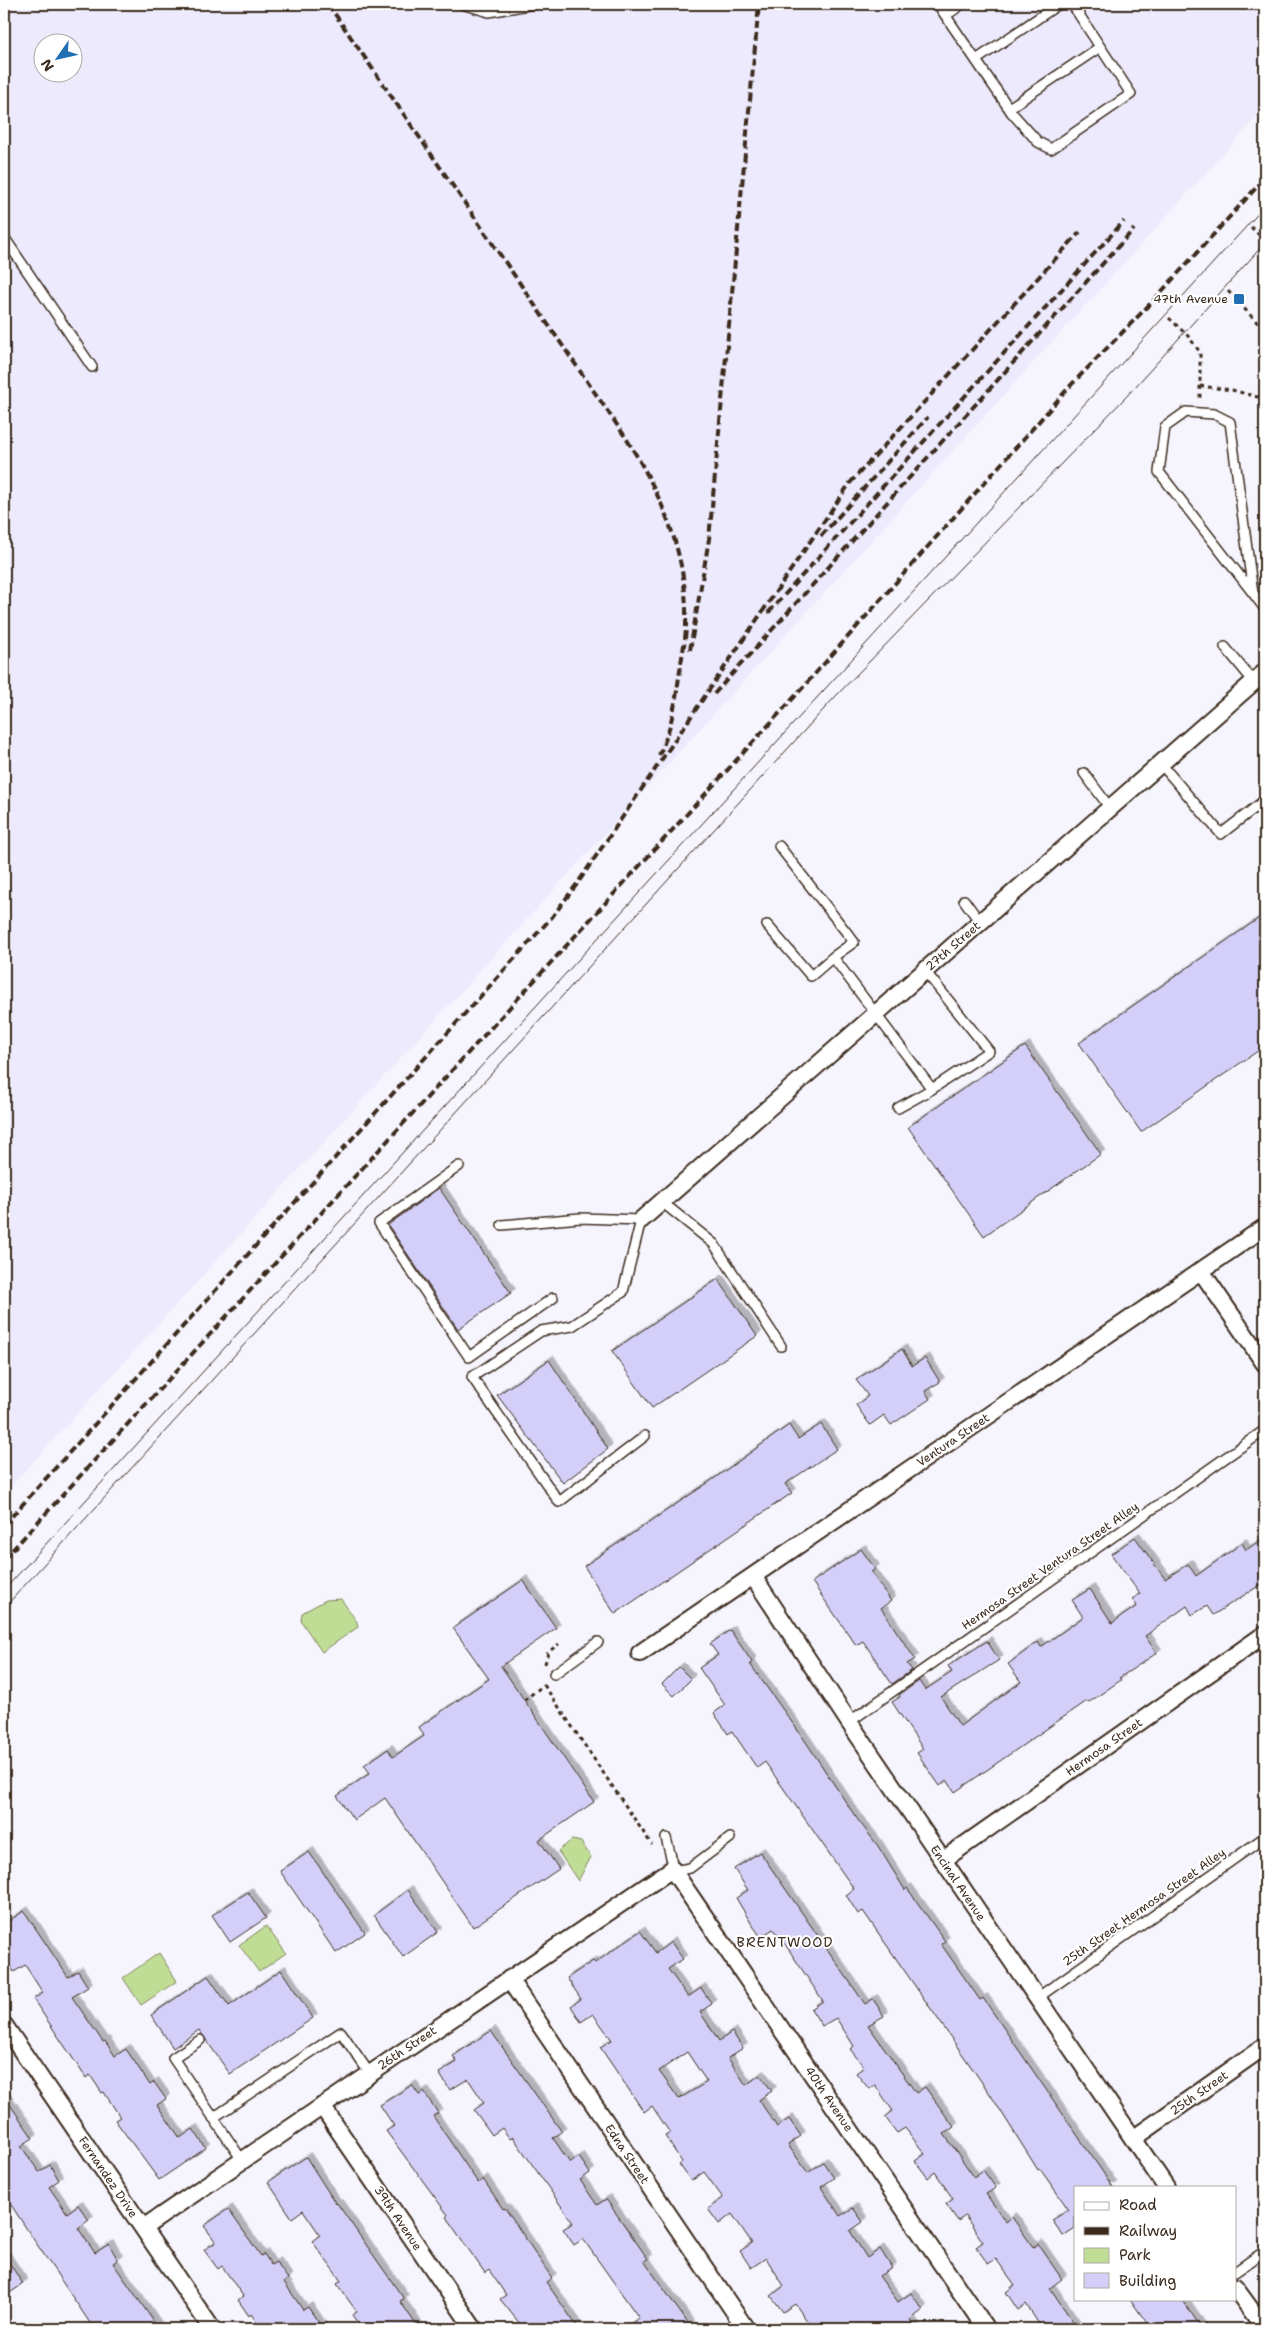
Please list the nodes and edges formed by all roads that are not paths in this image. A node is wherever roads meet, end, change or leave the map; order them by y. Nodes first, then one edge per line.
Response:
1 (462, 4) edge
2 (534, 4) edge
3 (962, 4) edge
4 (1059, 4) edge
5 (1072, 4) edge
6 (940, 6) edge
7 (1100, 47) junction
8 (976, 60) junction
9 (1009, 108) junction
10 (4, 237) edge
11 (92, 367) dead end
12 (1253, 593) junction
13 (1265, 609) edge
14 (1226, 647) dead end
15 (1260, 677) edge
16 (1161, 764) junction
17 (1084, 773) dead end
18 (1265, 800) edge
19 (1110, 808) junction
20 (779, 846) dead end
21 (964, 900) dead end
22 (980, 922) junction
23 (767, 925) dead end
24 (833, 957) junction
25 (925, 971) junction
26 (877, 1013) junction
27 (932, 1089) junction
28 (898, 1108) dead end
29 (459, 1166) dead end
30 (662, 1202) junction
31 (641, 1220) junction
32 (502, 1224) dead end
33 (1265, 1227) edge
34 (1201, 1271) junction
35 (553, 1298) dead end
36 (781, 1346) dead end
37 (1265, 1364) edge
38 (1265, 1430) edge
39 (644, 1436) dead end
40 (753, 1576) junction
41 (1265, 1634) edge
42 (598, 1642) dead end
43 (640, 1653) dead end
44 (554, 1674) dead end
45 (849, 1722) junction
46 (666, 1838) dead end
47 (730, 1838) dead end
48 (1265, 1838) edge
49 (943, 1860) junction
50 (672, 1870) junction
51 (509, 1979) junction
52 (1036, 1998) junction
53 (4, 2025) edge
54 (200, 2040) dead end
55 (1265, 2046) edge
56 (370, 2074) junction
57 (322, 2106) junction
58 (213, 2118) junction
59 (1133, 2139) junction
60 (242, 2160) junction
61 (1165, 2186) edge
62 (142, 2228) junction
63 (1265, 2251) edge
64 (1236, 2271) edge
65 (1236, 2289) edge
66 (212, 2329) edge
67 (474, 2329) edge
68 (746, 2329) edge
69 (986, 2329) edge
70 (1265, 2329) edge

1 - 2 lane
3 - 6 lane
4 - 8 lane
5 - 7 lane
6 - 8 lane
7 - 9 lane
7 - 9 lane
8 - 9 lane
10 - 11 lane
12 - 12 lane
12 - 13 lane
14 - 15 lane
15 - 16 street, 27th Street
16 - 18 lane
16 - 19 street, 27th Street
17 - 19 lane
19 - 22 street, 27th Street
20 - 24 lane
21 - 22 lane
22 - 25 street, 27th Street
23 - 24 lane
24 - 26 lane
25 - 26 street, 27th Street
25 - 27 lane
26 - 27 lane
26 - 30 street, 27th Street
27 - 28 lane
29 - 35 lane
30 - 31 street, 27th Street
30 - 36 lane
31 - 32 lane
31 - 39 lane
33 - 34 street, Ventura Street
34 - 37 street
34 - 40 street, Ventura Street
38 - 45 lane, Hermosa Street Ventura Street Alley
40 - 43 street, Ventura Street
40 - 45 street, Encinal Avenue
41 - 49 street, Hermosa Street
42 - 44 lane
45 - 49 street, Encinal Avenue
46 - 50 lane
47 - 50 lane
48 - 52 lane, 25th Street Hermosa Street Alley
49 - 52 street, Encinal Avenue
50 - 51 street, 26th Street
50 - 69 street, 40th Avenue
51 - 56 street, 26th Street
51 - 68 street, Edna Street
52 - 59 street, Encinal Avenue
53 - 62 street, Fernandez Drive
54 - 58 lane
55 - 59 street, 25th Street
56 - 57 street, 26th Street
56 - 58 lane
57 - 60 street, 26th Street
57 - 67 street, 39th Avenue
58 - 60 lane
59 - 61 street, Encinal Avenue
60 - 62 street, 26th Street
62 - 66 street, Fernandez Drive
63 - 64 lane
65 - 70 street

